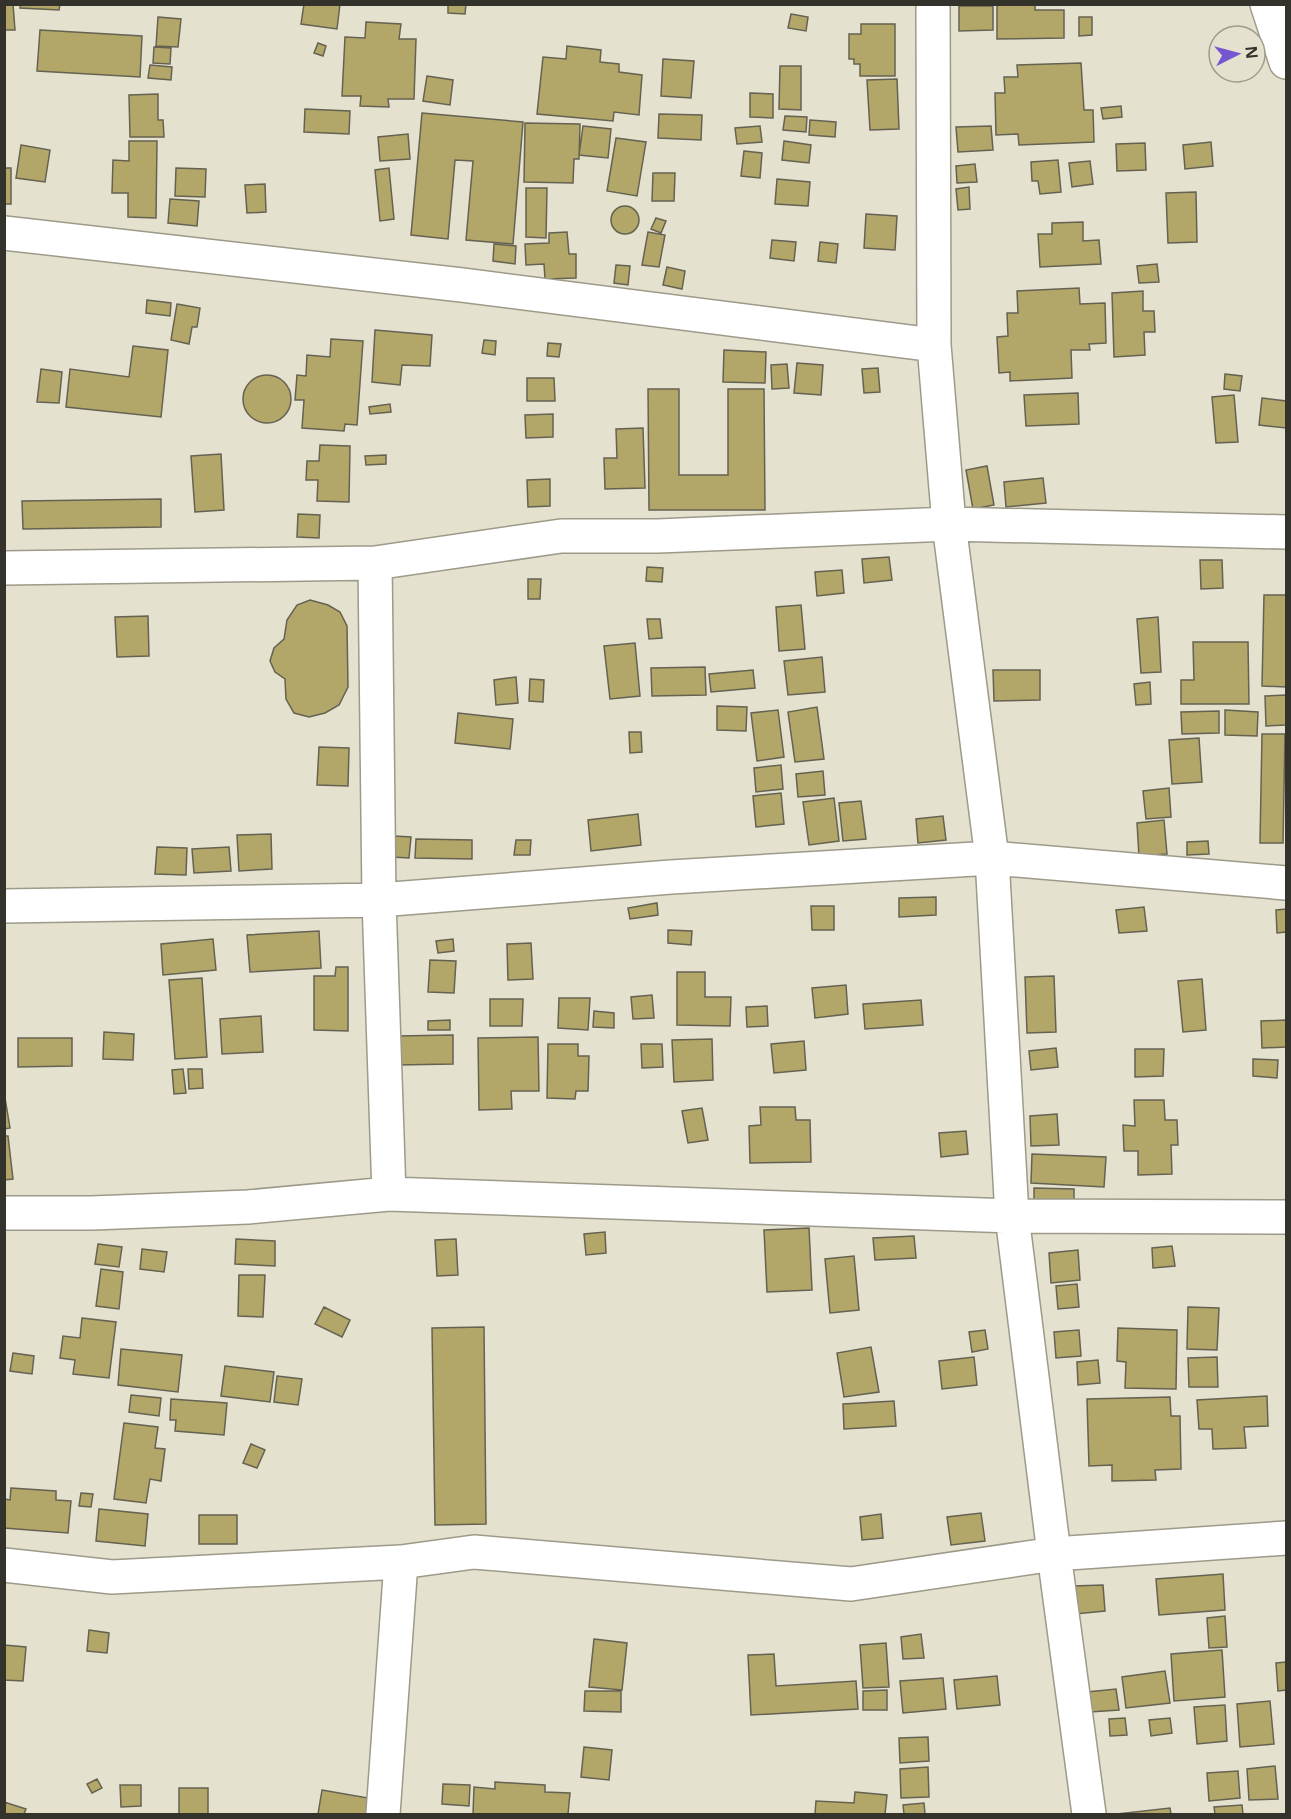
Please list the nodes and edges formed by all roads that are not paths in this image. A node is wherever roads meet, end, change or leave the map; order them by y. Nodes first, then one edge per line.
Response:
1 (933, 4) edge
2 (1268, 4) edge
3 (1287, 62) edge
4 (5, 234) edge
5 (934, 345) junction
6 (949, 524) junction
7 (1287, 532) edge
8 (375, 563) junction
9 (4, 568) edge
10 (992, 858) junction
11 (1287, 883) edge
12 (379, 900) junction
13 (4, 906) edge
14 (389, 1194) junction
15 (4, 1213) edge
16 (1012, 1216) junction
17 (1287, 1217) edge
18 (1287, 1538) edge
19 (1054, 1554) junction
20 (401, 1562) junction
21 (4, 1565) edge
22 (383, 1815) edge
23 (1089, 1815) edge

1 - 5 street
2 - 3 street
4 - 5 street
5 - 6 street
6 - 7 street
6 - 8 street
6 - 10 street
8 - 9 street
8 - 12 street
10 - 11 street
10 - 12 street
10 - 16 street
12 - 13 street
12 - 14 street
14 - 15 street
14 - 16 street
16 - 17 street
16 - 19 street
18 - 19 street
19 - 20 street
19 - 23 street
20 - 21 street
20 - 22 street

